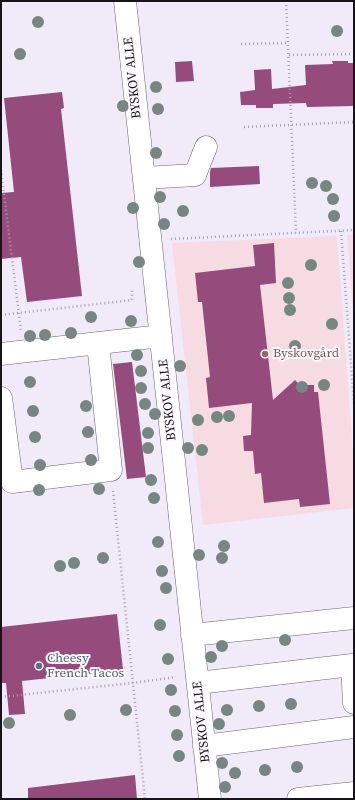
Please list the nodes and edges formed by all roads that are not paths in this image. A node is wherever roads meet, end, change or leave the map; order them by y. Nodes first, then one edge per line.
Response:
1 (125, 1) edge
2 (206, 147) dead end
3 (144, 178) junction
4 (161, 336) junction
5 (98, 343) junction
6 (1, 354) edge
7 (1, 398) edge
8 (354, 618) edge
9 (192, 635) junction
10 (197, 679) junction
11 (354, 703) edge
12 (354, 727) edge
13 (204, 746) junction
14 (354, 793) edge
15 (210, 799) edge
16 (298, 799) edge

1 - 3 street, BYSKOV ALLE
2 - 3 street
3 - 4 street, BYSKOV ALLE
4 - 5 street
4 - 9 street, BYSKOV ALLE
5 - 6 street
5 - 7 street
8 - 9 street
9 - 10 street, BYSKOV ALLE
10 - 11 street
10 - 13 street, BYSKOV ALLE
12 - 13 street
13 - 15 street, BYSKOV ALLE
14 - 16 street

